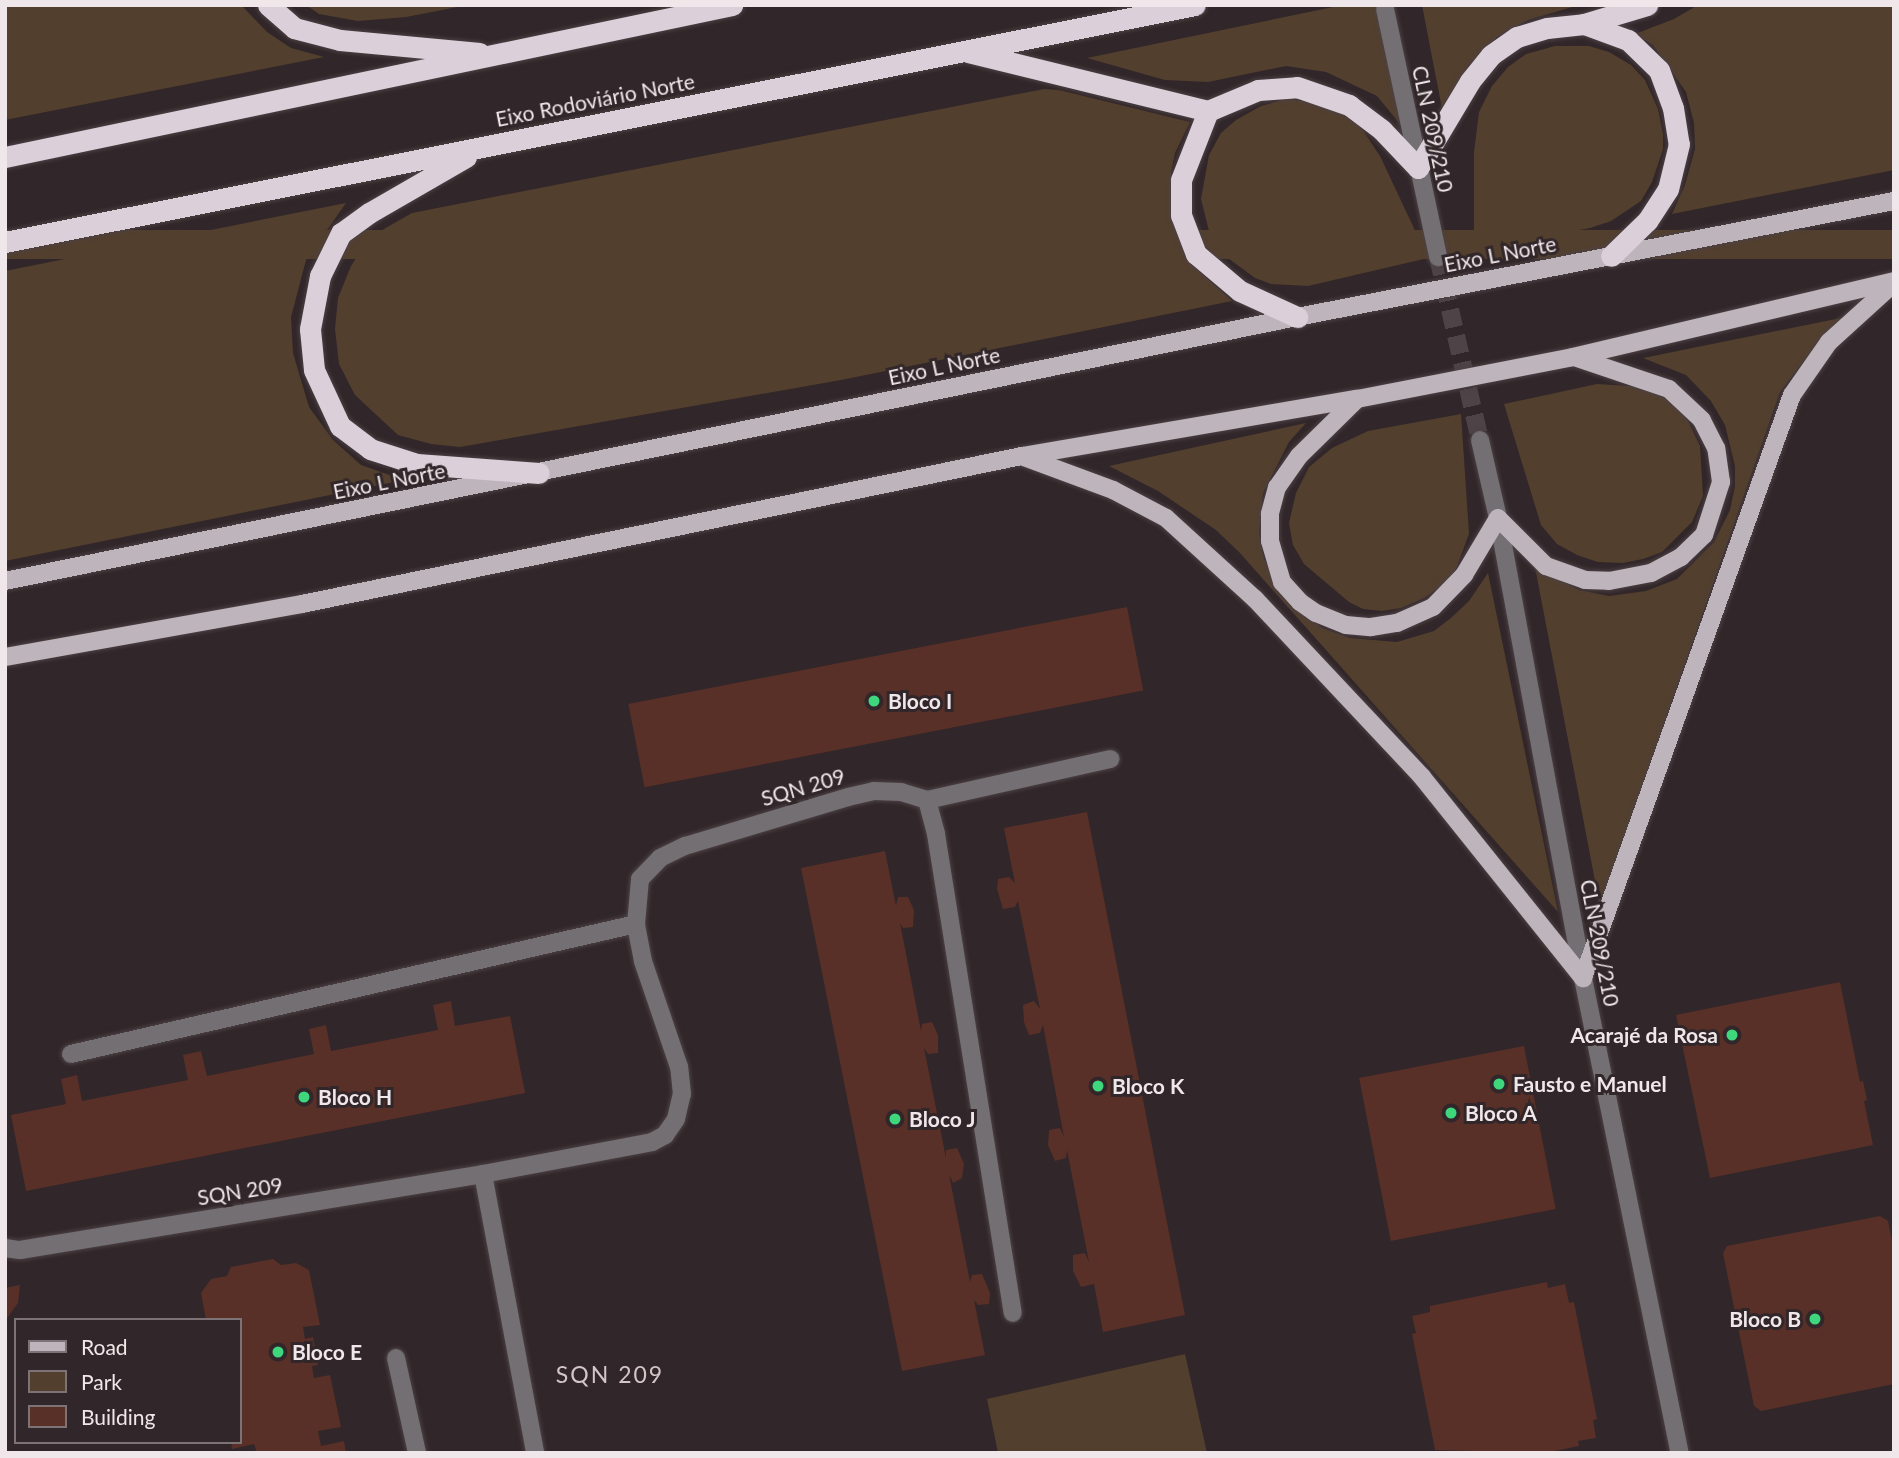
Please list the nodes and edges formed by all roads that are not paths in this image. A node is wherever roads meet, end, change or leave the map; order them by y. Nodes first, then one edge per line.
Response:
1 (268, 5) edge
2 (732, 5) edge
3 (1195, 5) edge
4 (1647, 5) edge
5 (1385, 9) dead end
6 (1584, 24) junction
7 (963, 51) junction
8 (502, 55) junction
9 (1208, 111) junction
10 (482, 148) junction
11 (5, 157) edge
12 (1418, 168) junction
13 (1894, 201) edge
14 (5, 243) edge
15 (1611, 256) junction
16 (1438, 257) tunnel mouth
17 (1894, 282) edge
18 (1297, 317) junction
19 (1573, 357) junction
20 (1357, 399) junction
21 (1480, 440) tunnel mouth
22 (1022, 456) junction
23 (539, 473) junction
24 (1498, 518) junction
25 (5, 581) edge
26 (5, 657) edge
27 (1110, 759) dead end
28 (926, 800) junction
29 (636, 924) junction
30 (1583, 978) junction
31 (71, 1055) dead end
32 (483, 1174) junction
33 (5, 1248) edge
34 (1013, 1313) dead end
35 (396, 1359) dead end
36 (417, 1453) edge
37 (536, 1453) edge
38 (1680, 1453) edge

1 - 8 highway
2 - 8 highway
3 - 7 highway, Eixo Rodoviário Norte
4 - 6 highway
5 - 12 street, CLN 209/210
6 - 12 highway
6 - 15 highway
7 - 9 highway
7 - 10 highway, Eixo Rodoviário Norte
8 - 11 highway
9 - 12 highway
9 - 18 highway
10 - 14 highway, Eixo Rodoviário Norte
10 - 23 highway
12 - 16 street, CLN 209/210
13 - 15 main road, Eixo L Norte
15 - 18 main road, Eixo L Norte
17 - 19 main road
17 - 30 main road
18 - 23 main road, Eixo L Norte
19 - 20 main road
19 - 24 main road
20 - 22 main road
20 - 24 main road
21 - 24 street, CLN 209/210
22 - 26 main road
22 - 30 main road
23 - 25 main road, Eixo L Norte
24 - 30 street, CLN 209/210
27 - 28 street
28 - 29 street, SQN 209
28 - 34 street
29 - 31 street
29 - 32 street, SQN 209
30 - 38 street, CLN 209/210
32 - 33 street, SQN 209
32 - 37 street
35 - 36 street

